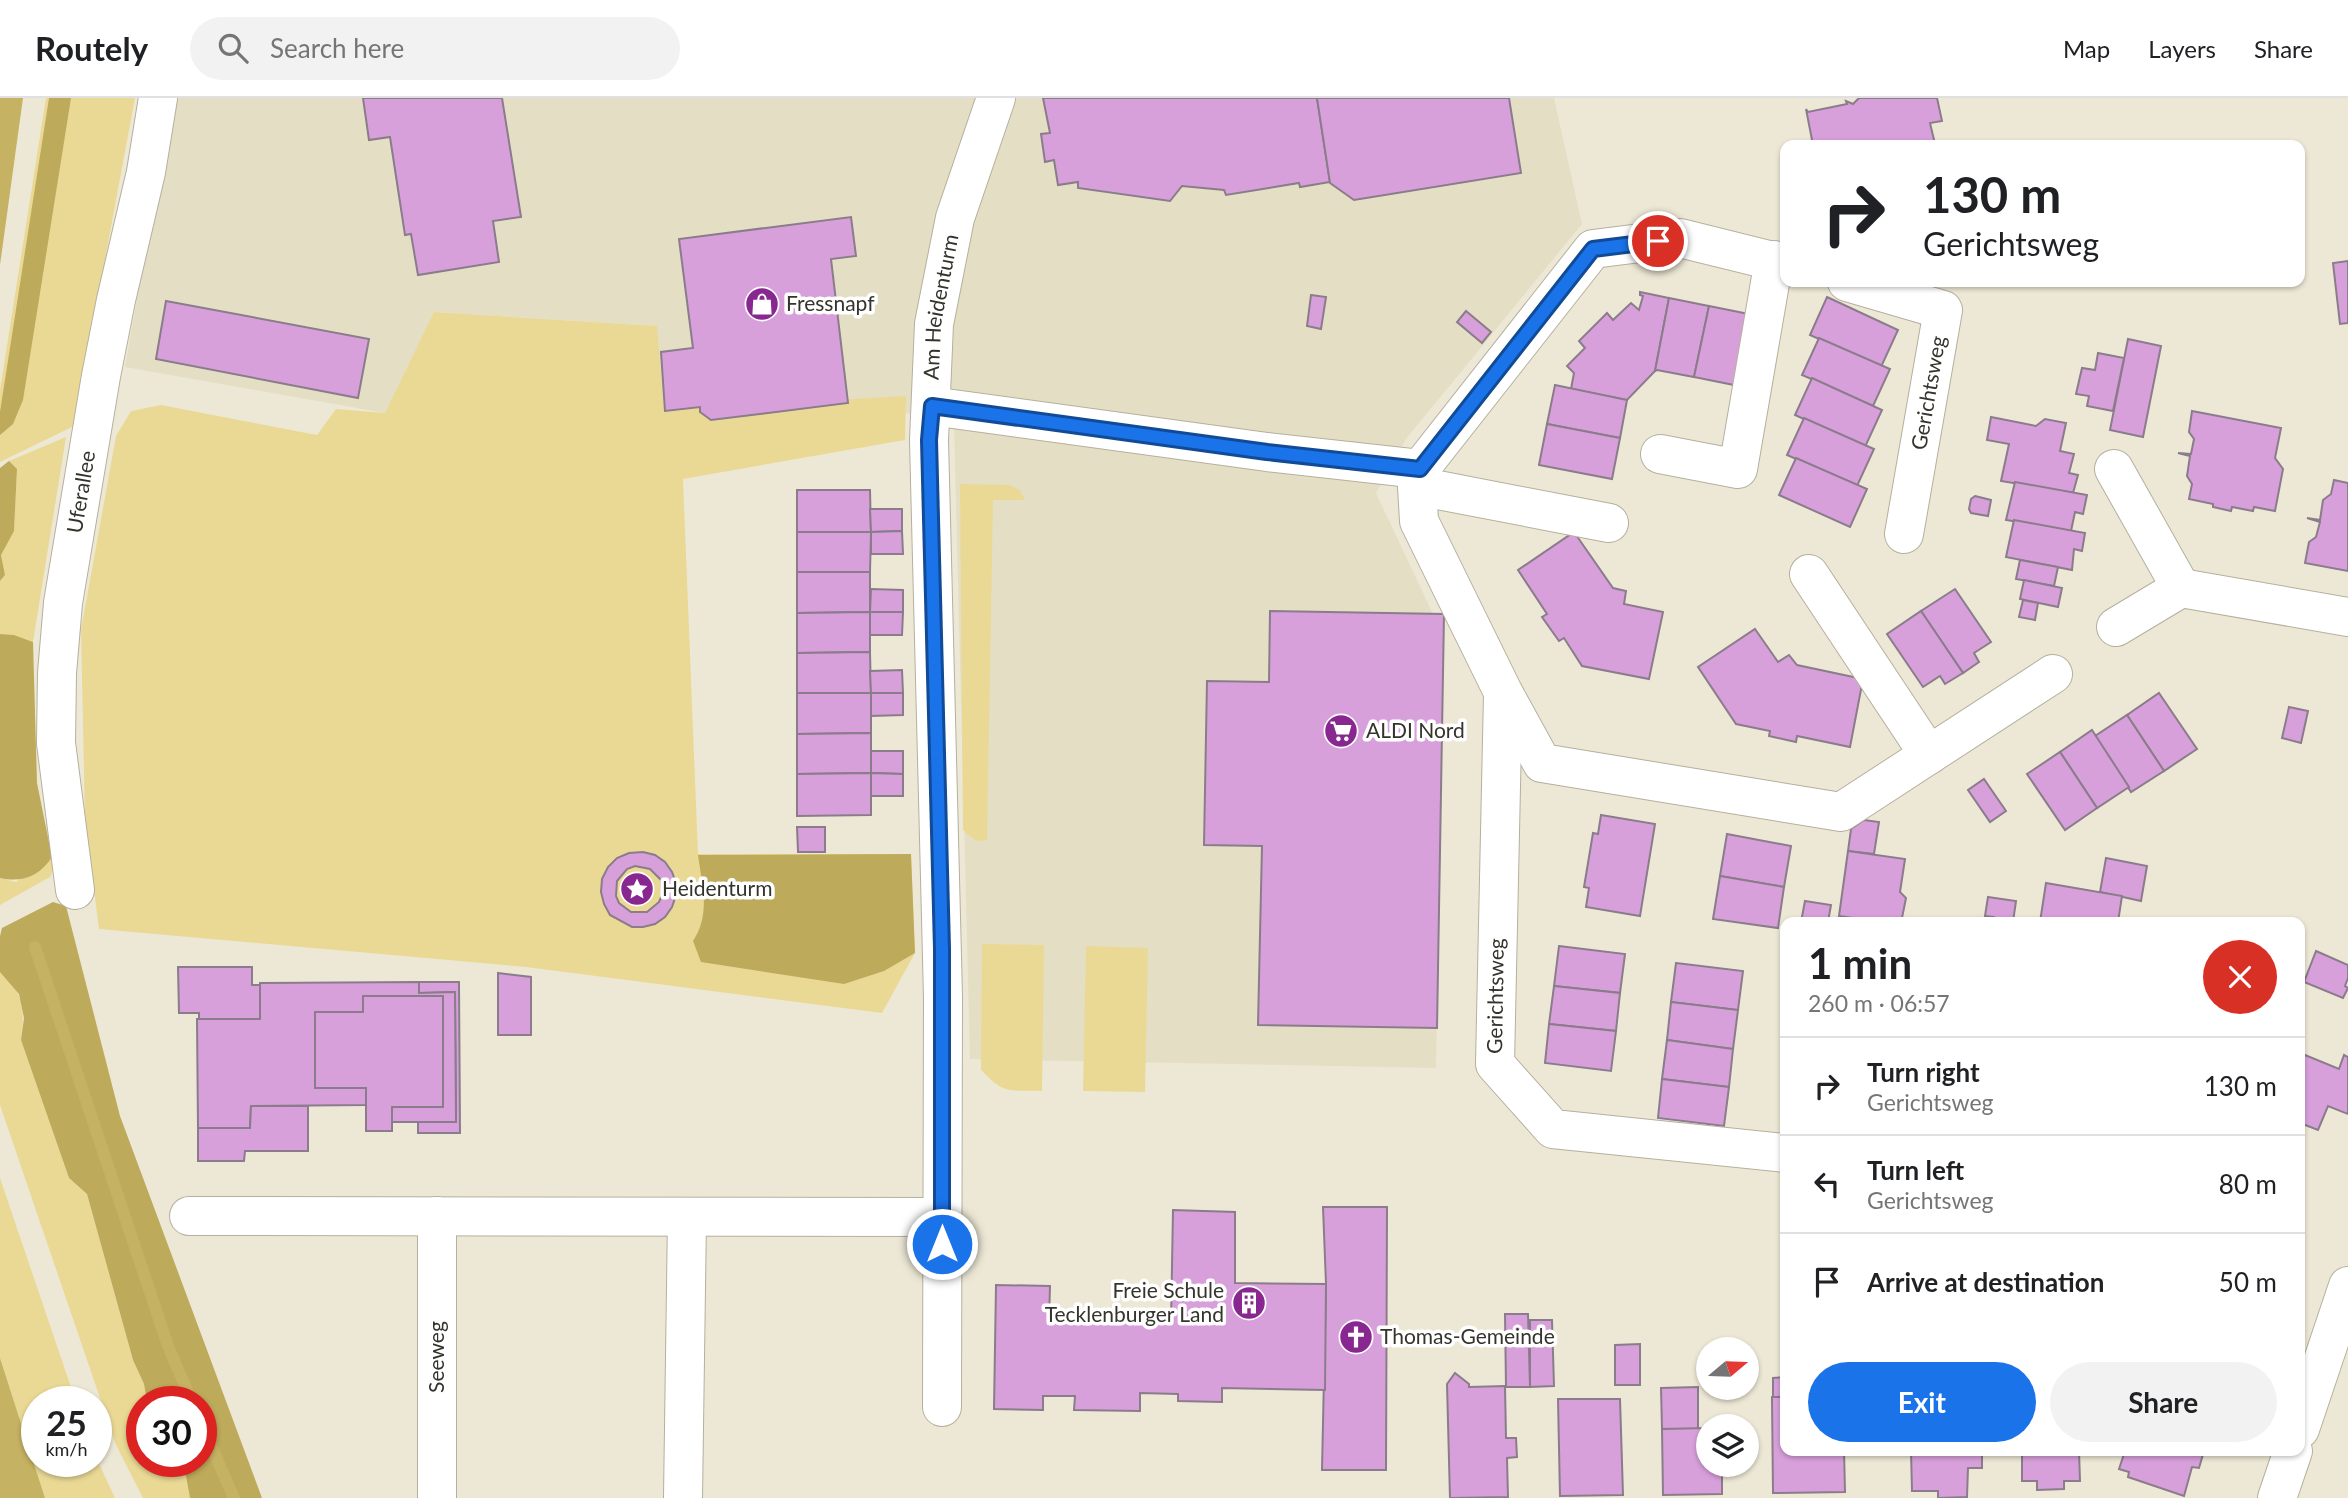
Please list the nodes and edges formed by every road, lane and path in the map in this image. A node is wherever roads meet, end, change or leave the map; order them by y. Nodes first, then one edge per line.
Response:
1 (158, 98) edge
2 (996, 98) edge
3 (1779, 262) edge
4 (1864, 287) edge
5 (932, 406) junction
6 (1660, 454) dead end
7 (2114, 469) dead end
8 (1418, 477) junction
9 (1609, 523) dead end
10 (1904, 534) dead end
11 (1810, 574) dead end
12 (2181, 588) junction
13 (2348, 617) edge
14 (2116, 627) dead end
15 (2053, 674) dead end
16 (1503, 692) junction
17 (1929, 755) junction
18 (75, 890) dead end
19 (1780, 1152) edge
20 (190, 1216) dead end
21 (437, 1216) junction
22 (687, 1217) junction
23 (942, 1217) junction
24 (2348, 1286) edge
25 (942, 1408) dead end
26 (2305, 1414) edge
27 (2291, 1456) edge
28 (437, 1498) edge
29 (683, 1498) edge
30 (2277, 1498) edge

1 - 18 street, Uferallee
2 - 5 street, Am Heidenturm
3 - 6 street
3 - 8 street
4 - 10 street, Gerichtsweg
5 - 8 street
5 - 23 street, Am Heidenturm
7 - 12 street
8 - 9 street
8 - 16 street, Gerichtsweg
11 - 17 street
12 - 13 street
12 - 14 street
15 - 17 street, Gerichtsweg
16 - 17 street, Gerichtsweg
16 - 19 street, Gerichtsweg
20 - 21 street
21 - 22 street
21 - 28 street, Seeweg
22 - 23 street
22 - 29 street
23 - 25 street, Am Heidenturm
24 - 26 street
27 - 30 street

